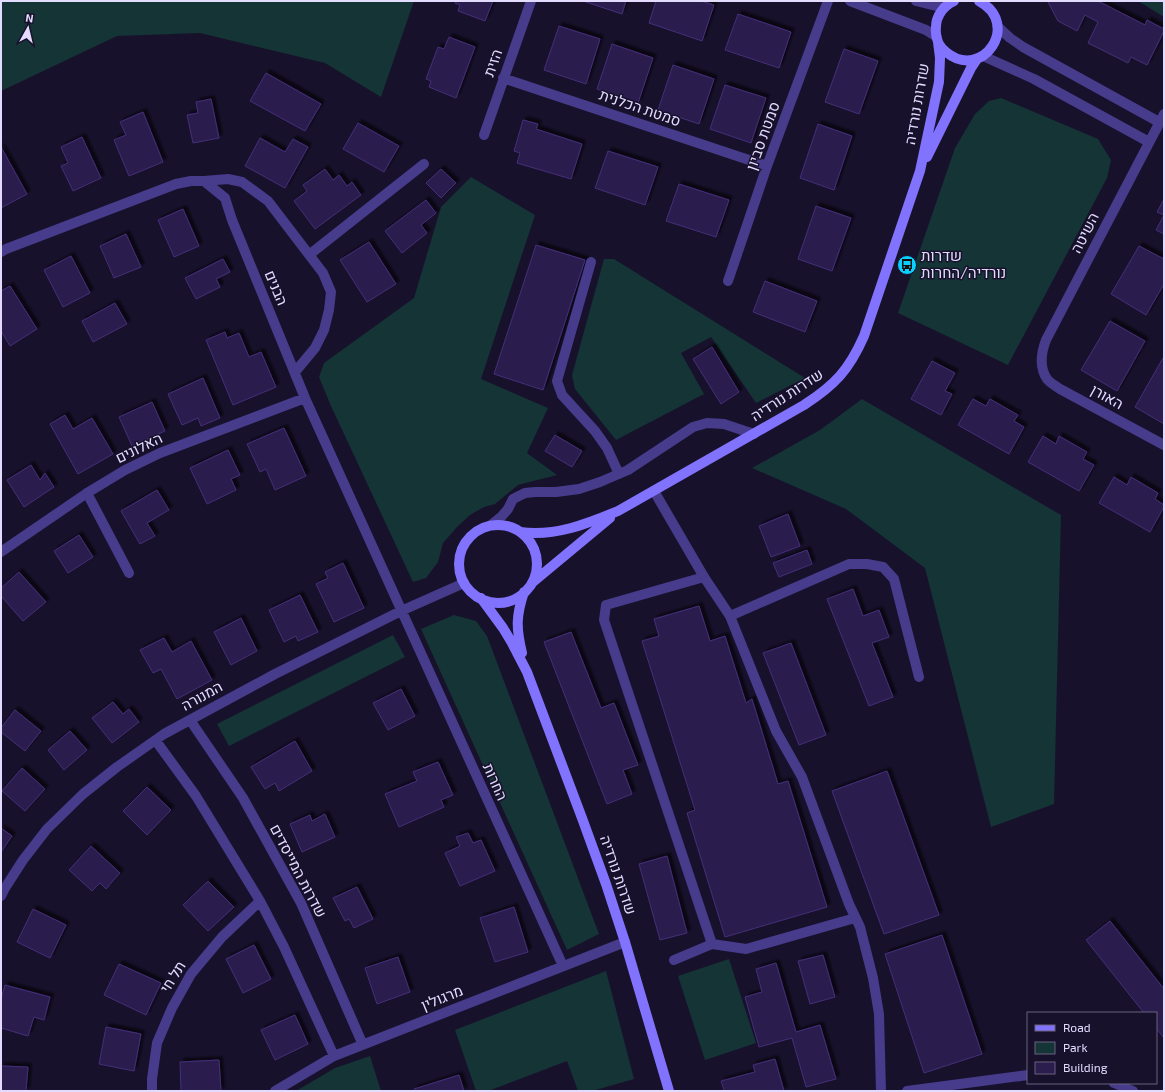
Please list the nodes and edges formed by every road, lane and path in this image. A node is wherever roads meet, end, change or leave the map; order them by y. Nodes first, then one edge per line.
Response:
1 (531, 1) edge
2 (828, 1) edge
3 (850, 1) edge
4 (916, 1) edge
5 (979, 1) edge
6 (994, 1) edge
7 (950, 3) edge
8 (992, 12) junction
9 (998, 26) junction
10 (937, 40) junction
11 (980, 57) junction
12 (503, 78) junction
13 (1162, 118) edge
14 (484, 135) dead end
15 (1149, 142) junction
16 (424, 164) dead end
17 (767, 166) junction
18 (920, 171) junction
19 (204, 181) junction
20 (1, 252) edge
21 (309, 255) junction
22 (592, 262) dead end
23 (728, 281) dead end
24 (1042, 368) joint
25 (295, 372) junction
26 (305, 398) junction
27 (754, 434) junction
28 (1164, 446) edge
29 (619, 474) junction
30 (654, 491) junction
31 (87, 493) junction
32 (618, 511) junction
33 (491, 525) junction
34 (520, 532) junction
35 (1, 552) edge
36 (128, 573) dead end
37 (704, 577) junction
38 (532, 582) junction
39 (464, 583) junction
40 (524, 592) junction
41 (481, 598) junction
42 (401, 611) junction
43 (730, 616) junction
44 (527, 672) junction
45 (919, 677) dead end
46 (190, 720) junction
47 (156, 741) junction
48 (1, 896) edge
49 (260, 901) junction
50 (856, 918) junction
51 (625, 942) junction
52 (712, 944) junction
53 (674, 960) dead end
54 (562, 966) junction
55 (363, 1045) junction
56 (334, 1056) junction
57 (1027, 1075) edge
58 (1116, 1084) edge
59 (152, 1091) edge
60 (275, 1091) edge
61 (669, 1091) edge
62 (881, 1091) edge
63 (907, 1091) edge
64 (1133, 1091) edge

1 - 12 street, הזית
2 - 17 street, סמטת סביון
3 - 10 street
4 - 7 street
5 - 8 street
6 - 8 street
7 - 10 street, שדרות נורדיה
8 - 9 street
9 - 11 street, שדרות נורדיה
9 - 13 street
10 - 11 street
10 - 18 street, שדרות נורדיה
11 - 15 street
11 - 18 street, שדרות נורדיה
12 - 14 street, הזית
12 - 17 street, סמטת הכלנית
13 - 15 street, השיטה
15 - 24 street, השיטה
16 - 21 street
17 - 23 street, סמטת סביון
18 - 27 street, שדרות נורדיה
19 - 20 street
19 - 21 street
19 - 25 street, הבנים
21 - 25 street
22 - 29 street
24 - 28 street, האורן
25 - 26 street, הבנים
26 - 31 street, האלונים
26 - 42 street, הבנים
27 - 29 street
27 - 30 street, שדרות נורדיה
29 - 33 street
30 - 32 street, שדרות נורדיה
30 - 37 street
31 - 35 street, האלונים
31 - 36 street
32 - 34 street, שדרות נורדיה
32 - 38 street, שדרות נורדיה
33 - 34 street
33 - 39 street
34 - 38 street
37 - 43 street
37 - 52 street
38 - 40 street
39 - 41 street
39 - 42 street, המנורה
40 - 41 street
40 - 44 street, שדרות נורדיה
41 - 44 street, שדרות נורדיה
42 - 46 street, המנורה
42 - 54 street, החרות
43 - 45 street
43 - 50 street
44 - 51 street, שדרות נורדיה
46 - 47 street, המנורה
46 - 55 street, שדרות המייסדים
47 - 48 street, המנורה
47 - 49 street
49 - 56 street
49 - 59 street, תל חי
50 - 52 street
50 - 62 street
51 - 54 street, מרגולין
51 - 61 street, שדרות נורדיה
52 - 53 street
54 - 55 street, מרגולין
55 - 56 street, מרגולין
56 - 60 street, מרגולין
57 - 63 street
58 - 64 street

